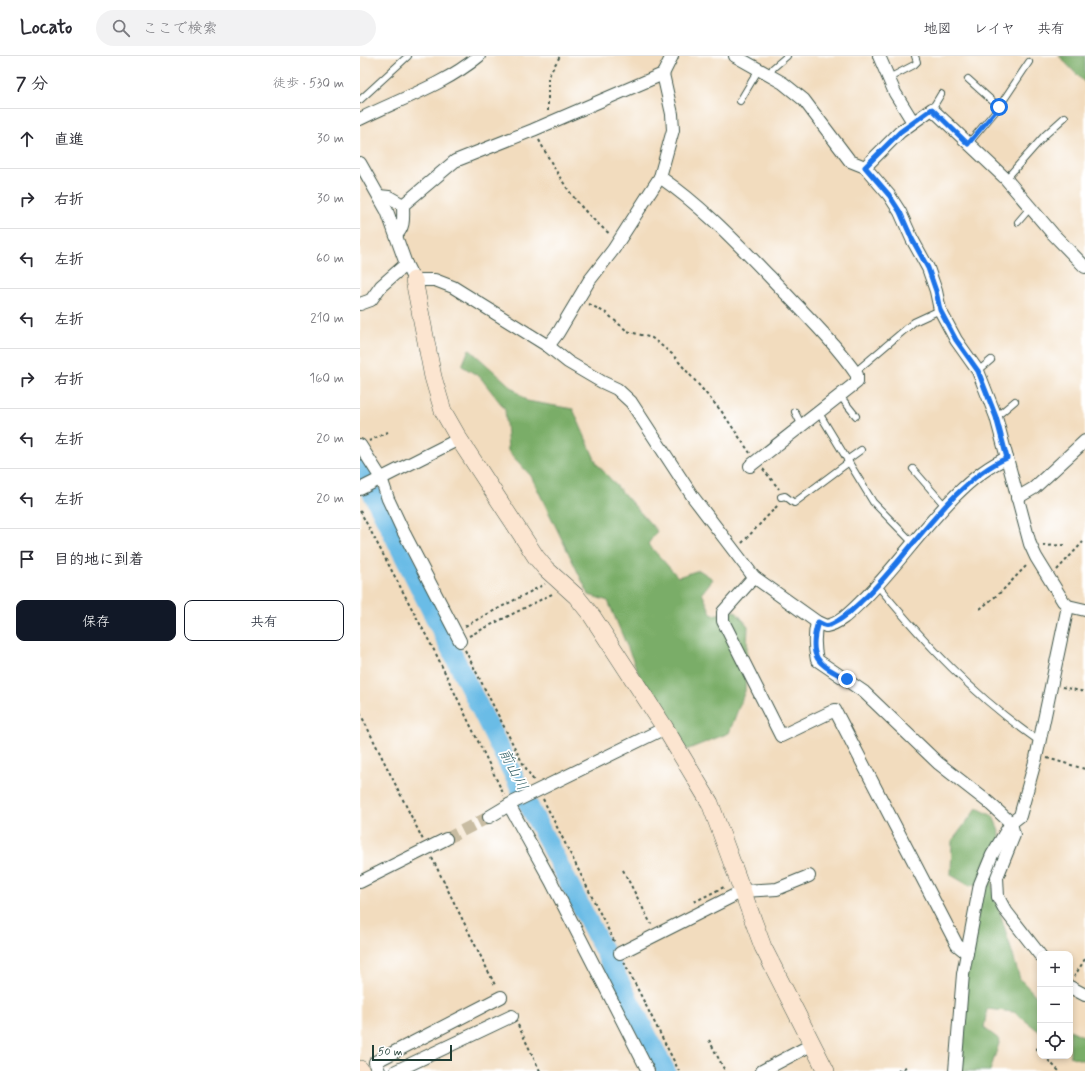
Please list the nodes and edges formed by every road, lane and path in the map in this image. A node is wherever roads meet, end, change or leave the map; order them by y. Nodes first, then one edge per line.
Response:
1 (408, 56) edge
2 (479, 56) edge
3 (560, 56) edge
4 (672, 56) edge
5 (735, 56) edge
6 (787, 56) edge
7 (879, 56) edge
8 (915, 56) edge
9 (1029, 62) dead end
10 (764, 72) junction
11 (664, 74) junction
12 (889, 78) junction
13 (968, 79) dead end
14 (941, 94) dead end
15 (360, 100) edge
16 (740, 101) dead end
17 (999, 107) junction
18 (932, 109) junction
19 (548, 113) dead end
20 (1065, 117) dead end
21 (360, 119) edge
22 (913, 122) junction
23 (534, 130) junction
24 (968, 144) junction
25 (360, 163) edge
26 (865, 167) junction
27 (660, 177) junction
28 (363, 178) edge
29 (1006, 180) junction
30 (379, 196) junction
31 (403, 205) junction
32 (1030, 208) junction
33 (1018, 222) dead end
34 (396, 235) junction
35 (619, 241) junction
36 (406, 264) junction
37 (1085, 267) edge
38 (414, 280) junction
39 (578, 300) junction
40 (360, 304) edge
41 (940, 310) junction
42 (548, 346) junction
43 (991, 360) dead end
44 (978, 371) junction
45 (855, 372) junction
46 (840, 396) junction
47 (1015, 401) dead end
48 (795, 412) dead end
49 (819, 413) junction
50 (856, 416) dead end
51 (996, 417) junction
52 (802, 426) junction
53 (390, 431) dead end
54 (458, 439) junction
55 (1085, 441) edge
56 (363, 444) edge
57 (862, 450) dead end
58 (1007, 458) junction
59 (848, 461) junction
60 (753, 464) junction
61 (913, 469) dead end
62 (378, 479) junction
63 (360, 489) edge
64 (781, 497) junction
65 (1017, 498) junction
66 (946, 507) junction
67 (360, 511) edge
68 (1083, 542) dead end
69 (913, 544) junction
70 (1066, 545) dead end
71 (734, 551) junction
72 (1033, 552) junction
73 (754, 577) junction
74 (1050, 578) junction
75 (561, 582) junction
76 (878, 586) junction
77 (1068, 606) junction
78 (980, 609) dead end
79 (1085, 610) edge
80 (818, 622) junction
81 (458, 636) junction
82 (1051, 684) junction
83 (1085, 692) edge
84 (360, 713) edge
85 (665, 728) junction
86 (1039, 739) junction
87 (1036, 758) junction
88 (1085, 769) edge
89 (537, 791) junction
90 (512, 804) junction
91 (489, 817) tunnel mouth
92 (1011, 823) junction
93 (446, 838) tunnel mouth
94 (427, 848) junction
95 (623, 870) dead end
96 (809, 876) dead end
97 (360, 882) edge
98 (743, 891) junction
99 (651, 924) dead end
100 (1037, 951) edge
101 (620, 953) junction
102 (967, 953) junction
103 (1085, 959) edge
104 (1073, 977) edge
105 (1073, 989) edge
106 (1085, 995) edge
107 (501, 997) joint
108 (512, 1016) joint
109 (709, 1040) dead end
110 (812, 1044) junction
111 (1047, 1059) edge
112 (906, 1067) dead end
113 (379, 1071) edge
114 (396, 1071) edge
115 (540, 1071) edge
116 (648, 1071) edge
117 (679, 1071) edge
118 (725, 1071) edge
119 (762, 1071) edge
120 (826, 1071) edge
121 (898, 1071) edge
122 (956, 1071) edge
123 (1059, 1071) edge

1 - 15 lane
2 - 21 street
3 - 19 path
4 - 11 street
5 - 10 street
6 - 10 lane
7 - 12 street
8 - 12 lane
9 - 17 lane
10 - 16 lane
10 - 26 street
11 - 23 street
11 - 27 street
12 - 22 street
13 - 17 lane
14 - 18 lane
17 - 24 lane
18 - 22 street
18 - 24 street
20 - 29 lane
22 - 26 street
23 - 31 street
23 - 35 path
24 - 29 street
25 - 28 street
26 - 41 street
27 - 35 street
27 - 45 street
28 - 30 street
29 - 32 street
30 - 31 street
30 - 34 street
31 - 34 street
32 - 33 lane
32 - 37 street
34 - 36 street
35 - 39 street
36 - 38 street
36 - 40 street
38 - 42 street
38 - 54 street
39 - 42 street
39 - 60 path
41 - 44 street
41 - 45 lane
42 - 71 street
43 - 44 lane
44 - 51 street
45 - 46 street
46 - 49 street
46 - 50 lane
47 - 51 lane
48 - 52 lane
49 - 52 street
49 - 59 lane
51 - 58 street
52 - 60 street
53 - 56 path
54 - 62 street
54 - 75 street
55 - 65 street
56 - 62 street
57 - 59 lane
58 - 65 street
58 - 66 street
59 - 64 lane
59 - 69 lane
60 - 64 path
61 - 66 lane
62 - 63 street
62 - 81 street
64 - 71 path
65 - 72 street
66 - 69 street
67 - 90 path
68 - 74 path
69 - 76 street
70 - 72 path
71 - 73 street
72 - 74 street
72 - 78 path
73 - 80 street
73 - 102 street
74 - 77 street
75 - 81 path
75 - 81 path
75 - 85 street
76 - 80 street
76 - 86 lane
77 - 79 street
77 - 82 street
80 - 92 street
81 - 89 path
82 - 83 path
82 - 86 street
84 - 94 path
85 - 89 street
85 - 98 street
86 - 87 street
87 - 88 path
87 - 92 street
89 - 90 street
89 - 101 path
90 - 91 street
90 - 116 street
92 - 100 street
92 - 102 street
93 - 94 street
94 - 97 street
94 - 107 path
95 - 99 path
96 - 98 street
98 - 101 street
98 - 110 street
101 - 117 path
102 - 122 street
103 - 104 path
105 - 106 street
107 - 113 street
108 - 114 street
108 - 115 path
109 - 118 path
110 - 119 street
110 - 120 street
111 - 123 path
112 - 121 path

